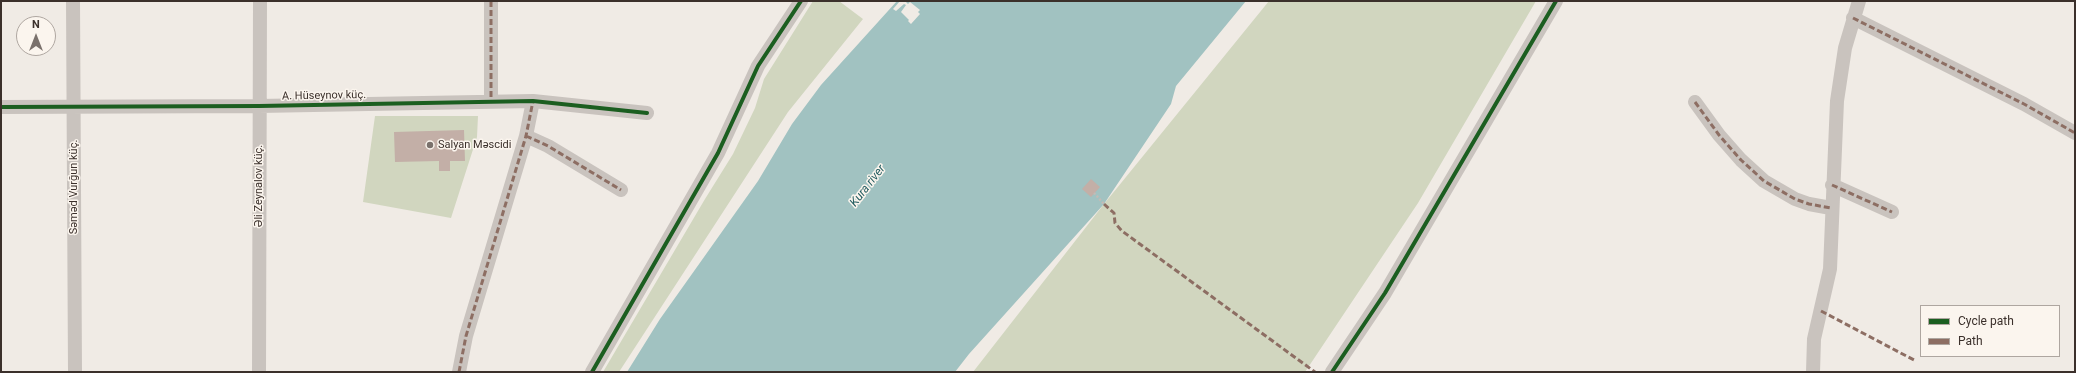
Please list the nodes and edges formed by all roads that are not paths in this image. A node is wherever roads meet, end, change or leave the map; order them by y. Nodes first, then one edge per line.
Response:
1 (73, 1) edge
2 (260, 1) edge
3 (491, 1) edge
4 (801, 1) edge
5 (1556, 1) edge
6 (1859, 1) edge
7 (1853, 18) junction
8 (491, 101) junction
9 (534, 101) junction
10 (1696, 102) dead end
11 (259, 106) junction
12 (1, 107) edge
13 (73, 107) junction
14 (647, 113) dead end
15 (2075, 133) edge
16 (526, 136) junction
17 (1832, 185) junction
18 (622, 190) dead end
19 (1831, 208) junction
20 (1892, 212) dead end
21 (75, 372) edge
22 (259, 372) edge
23 (459, 372) edge
24 (592, 372) edge
25 (1332, 372) edge
26 (1813, 372) edge

1 - 13 street, Səməd Vurğun küç.
2 - 11 street, Əli Zeynalov küç.
3 - 8 street
4 - 24 street
5 - 25 street
6 - 7 street
7 - 15 street
7 - 17 street
8 - 9 street, A. Hüseynov küç.
8 - 11 street, A. Hüseynov küç.
9 - 14 street, A. Hüseynov küç.
9 - 16 street
10 - 19 street
11 - 13 street, A. Hüseynov küç.
11 - 22 street, Əli Zeynalov küç.
12 - 13 street, A. Hüseynov küç.
13 - 21 street, Səməd Vurğun küç.
16 - 18 street
16 - 23 street
17 - 19 street
17 - 20 street
19 - 26 street

